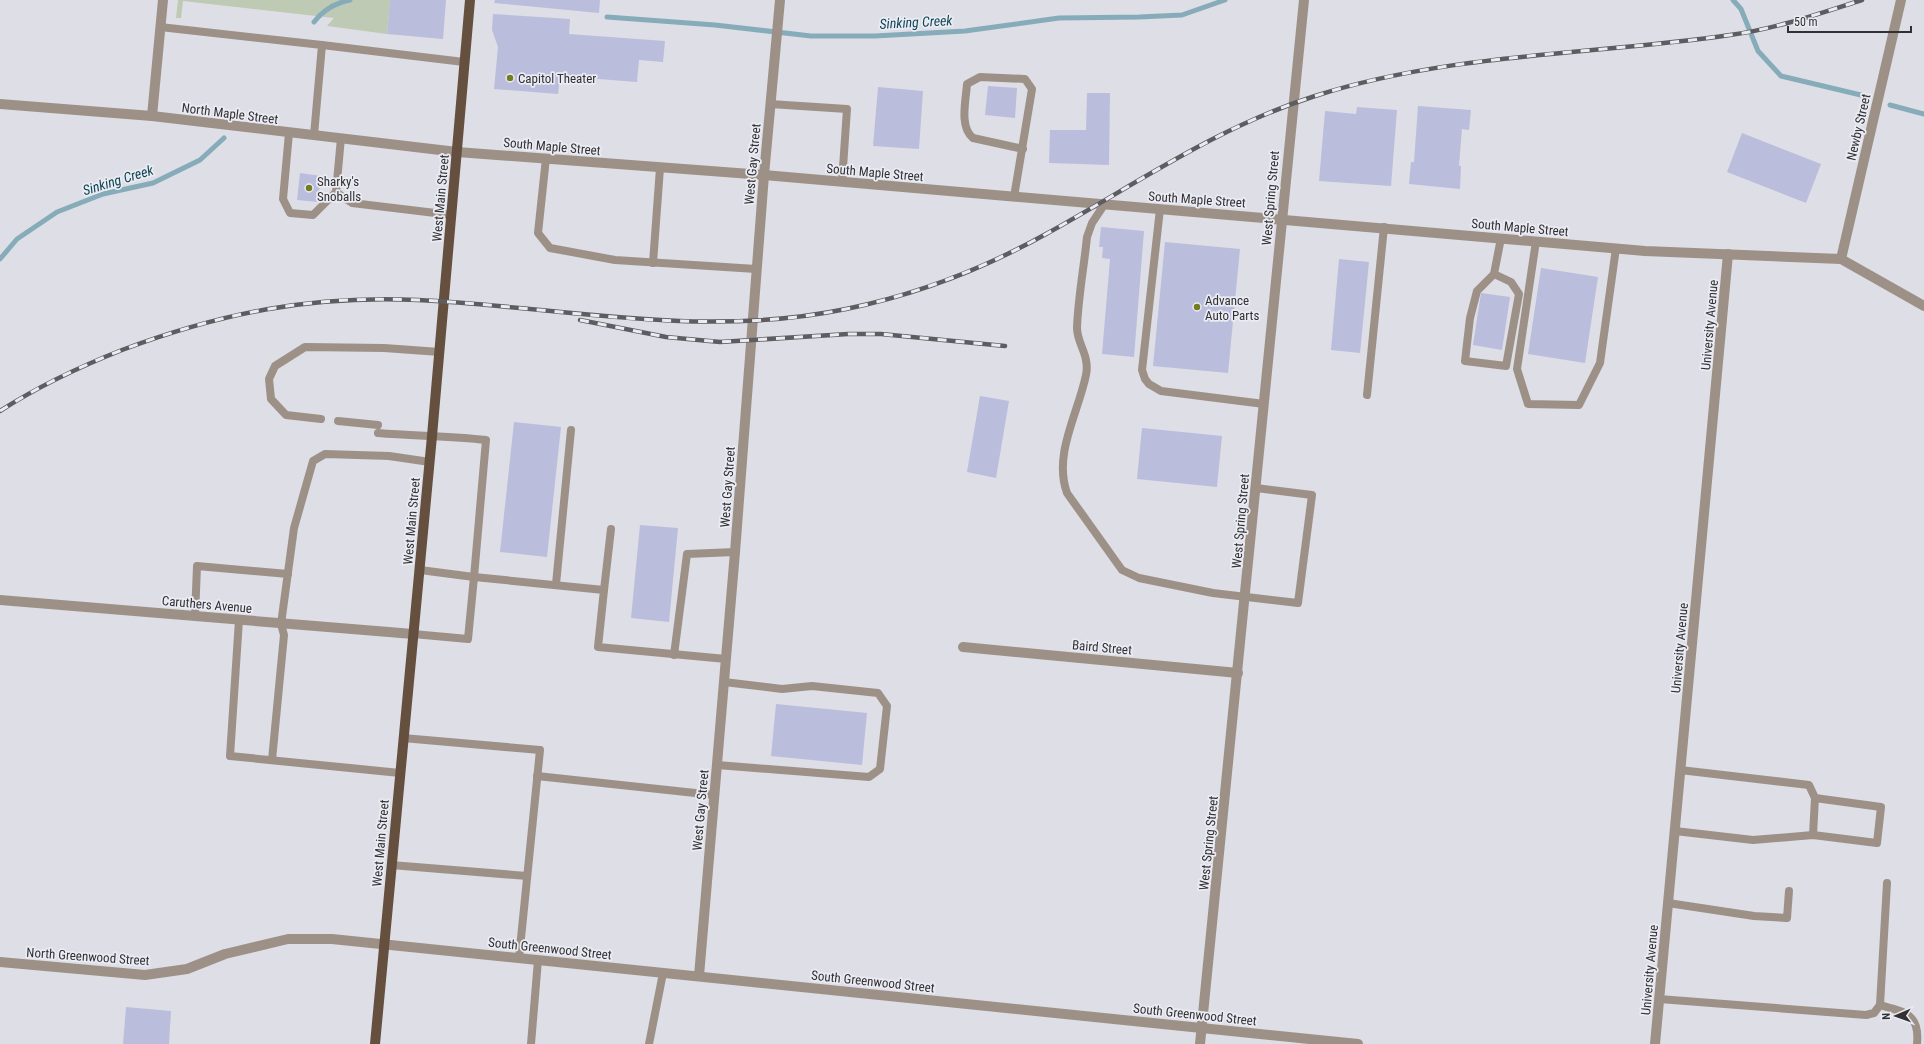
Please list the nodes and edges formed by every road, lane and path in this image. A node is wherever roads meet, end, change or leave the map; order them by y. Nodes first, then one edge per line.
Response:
1 (163, 0) edge
2 (470, 0) edge
3 (777, 0) edge
4 (1304, 0) edge
5 (1901, 0) edge
6 (160, 27) junction
7 (322, 46) junction
8 (464, 62) junction
9 (0, 104) edge
10 (770, 104) junction
11 (152, 116) junction
12 (289, 133) junction
13 (314, 135) junction
14 (341, 138) junction
15 (1023, 149) junction
16 (457, 152) junction
17 (546, 158) junction
18 (660, 168) junction
19 (764, 175) junction
20 (842, 182) junction
21 (336, 192) junction
22 (1014, 197) junction
23 (1104, 205) junction
24 (1160, 209) junction
25 (452, 215) junction
26 (1282, 218) junction
27 (1384, 228) junction
28 (1502, 238) junction
29 (1536, 241) junction
30 (1616, 248) junction
31 (1728, 254) junction
32 (1841, 259) junction
33 (653, 262) junction
34 (756, 269) junction
35 (1494, 274) junction
36 (1924, 306) edge
37 (440, 352) junction
38 (1367, 395) dead end
39 (1264, 404) junction
40 (321, 419) dead end
41 (338, 421) dead end
42 (571, 430) dead end
43 (432, 436) junction
44 (430, 462) junction
45 (1256, 488) junction
46 (611, 529) dead end
47 (735, 552) junction
48 (420, 570) junction
49 (288, 574) junction
50 (474, 576) junction
51 (556, 584) junction
52 (604, 590) junction
53 (1245, 598) junction
54 (0, 600) edge
55 (195, 616) junction
56 (239, 620) junction
57 (282, 624) junction
58 (413, 634) junction
59 (963, 647) dead end
60 (674, 655) junction
61 (726, 659) junction
62 (1238, 673) junction
63 (724, 682) junction
64 (403, 738) junction
65 (272, 760) junction
66 (716, 765) junction
67 (1680, 770) junction
68 (400, 773) junction
69 (537, 776) junction
70 (714, 795) junction
71 (1815, 798) junction
72 (1675, 831) junction
73 (1813, 835) junction
74 (391, 865) junction
75 (527, 876) junction
76 (1887, 883) dead end
77 (1789, 891) dead end
78 (1668, 904) junction
79 (384, 946) junction
80 (519, 958) junction
81 (538, 960) junction
82 (0, 962) edge
83 (662, 973) junction
84 (699, 976) junction
85 (1659, 999) junction
86 (1880, 1005) junction
87 (1202, 1028) junction
88 (375, 1044) edge
89 (531, 1044) edge
90 (649, 1044) edge
91 (1200, 1044) edge
92 (1358, 1044) edge
93 (1655, 1044) edge
94 (1917, 1044) edge

1 - 6 street
2 - 8 main road, West Main Street
3 - 10 street, West Gay Street
4 - 26 street, West Spring Street
5 - 32 street, Newby Street
6 - 7 lane
6 - 11 street
7 - 8 lane
7 - 13 lane
8 - 16 main road, West Main Street
9 - 11 street, North Maple Street
10 - 19 street, West Gay Street
10 - 20 lane
11 - 12 street, North Maple Street
12 - 13 street, North Maple Street
12 - 21 lane
13 - 14 street, North Maple Street
14 - 16 street, North Maple Street
14 - 21 lane
15 - 15 lane
15 - 22 lane
16 - 17 street, South Maple Street
16 - 25 main road, West Main Street
17 - 18 street, South Maple Street
17 - 33 lane
18 - 19 street, South Maple Street
18 - 33 lane
19 - 20 street, South Maple Street
19 - 34 street, West Gay Street
20 - 22 street, South Maple Street
21 - 25 lane
22 - 23 street, South Maple Street
23 - 24 street, South Maple Street
23 - 53 lane
24 - 26 street, South Maple Street
24 - 39 lane
25 - 37 main road, West Main Street
26 - 27 street, South Maple Street
26 - 39 street, West Spring Street
27 - 28 street, South Maple Street
27 - 38 lane
28 - 29 street, South Maple Street
28 - 35 lane
29 - 30 street, South Maple Street
29 - 30 lane
30 - 31 street, South Maple Street
31 - 32 street, South Maple Street
31 - 67 street, University Avenue
32 - 36 street, South Maple Street
33 - 34 lane
34 - 47 street, West Gay Street
35 - 35 lane
37 - 40 lane
37 - 43 main road, West Main Street
39 - 45 street, West Spring Street
41 - 43 lane
42 - 51 lane
43 - 44 main road, West Main Street
43 - 50 lane
44 - 48 main road, West Main Street
44 - 49 lane
45 - 53 street, West Spring Street
45 - 53 lane
46 - 52 lane
47 - 60 lane
47 - 61 street, West Gay Street
48 - 50 lane
48 - 58 main road, West Main Street
49 - 55 lane
49 - 57 lane
50 - 51 lane
50 - 58 lane
51 - 52 lane
52 - 60 lane
53 - 62 street, West Spring Street
54 - 55 street, Caruthers Avenue
55 - 56 street, Caruthers Avenue
56 - 57 street, Caruthers Avenue
56 - 65 lane
57 - 58 street, Caruthers Avenue
57 - 65 lane
58 - 64 main road, West Main Street
59 - 62 street, Baird Street
60 - 61 lane
61 - 63 street, West Gay Street
62 - 87 street, West Spring Street
63 - 66 street, West Gay Street
63 - 66 lane
64 - 68 main road, West Main Street
64 - 69 lane
65 - 68 lane
66 - 70 street, West Gay Street
67 - 71 lane
67 - 72 street, University Avenue
68 - 74 main road, West Main Street
69 - 70 lane
69 - 75 lane
70 - 84 street, West Gay Street
71 - 73 lane
71 - 73 lane
72 - 73 lane
72 - 78 street, University Avenue
74 - 75 lane
74 - 79 main road, West Main Street
75 - 80 lane
76 - 86 lane
77 - 78 lane
78 - 85 street, University Avenue
79 - 80 street, South Greenwood Street
79 - 82 street, North Greenwood Street
79 - 88 main road, West Main Street
80 - 81 street, South Greenwood Street
81 - 83 street, South Greenwood Street
81 - 89 lane
83 - 84 street, South Greenwood Street
83 - 90 lane
84 - 87 street, South Greenwood Street
85 - 86 lane
85 - 93 street, University Avenue
86 - 94 lane
87 - 91 street, West Spring Street
87 - 92 street, South Greenwood Street

